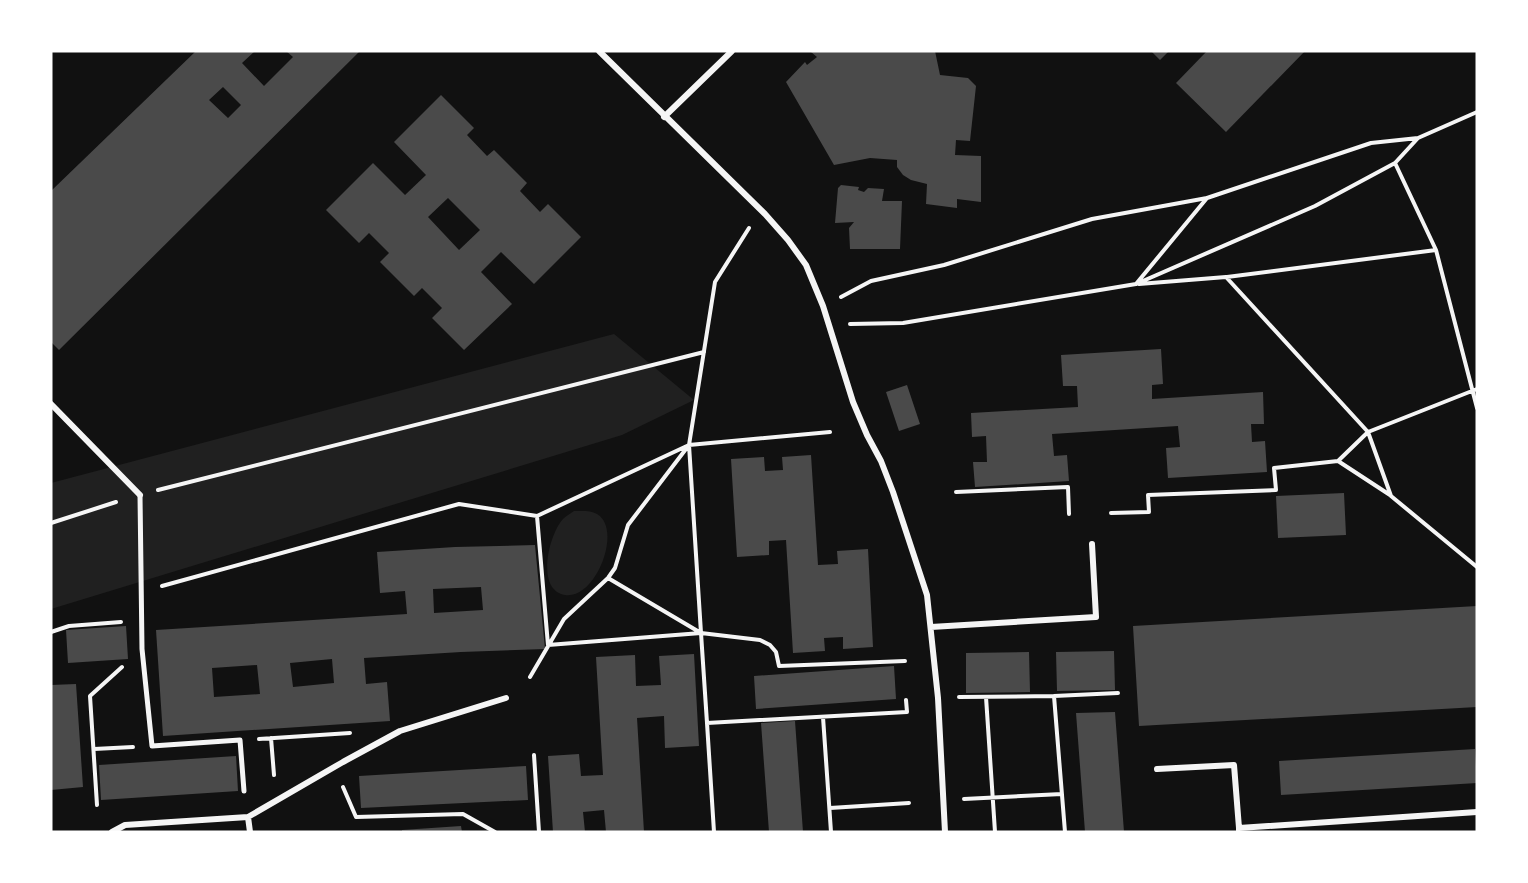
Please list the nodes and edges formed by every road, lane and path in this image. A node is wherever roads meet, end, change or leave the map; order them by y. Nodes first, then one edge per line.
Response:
1 (599, 51) edge
2 (732, 51) edge
3 (1477, 112) edge
4 (664, 117) junction
5 (1418, 138) junction
6 (1395, 163) junction
7 (1207, 198) junction
8 (749, 228) dead end
9 (1436, 250) junction
10 (1226, 277) junction
11 (1136, 284) junction
12 (823, 306) junction
13 (829, 325) junction
14 (704, 352) junction
15 (1477, 389) edge
16 (51, 404) edge
17 (1477, 408) edge
18 (830, 432) dead end
19 (1368, 432) junction
20 (689, 446) junction
21 (1338, 460) junction
22 (956, 492) dead end
23 (140, 495) junction
24 (1391, 496) junction
25 (1111, 513) dead end
26 (1069, 514) dead end
27 (537, 516) junction
28 (51, 523) edge
29 (1092, 544) dead end
30 (1477, 567) edge
31 (608, 578) junction
32 (141, 592) junction
33 (142, 621) junction
34 (931, 627) junction
35 (51, 632) edge
36 (701, 633) junction
37 (548, 645) junction
38 (142, 649) junction
39 (905, 661) dead end
40 (530, 677) dead end
41 (1118, 693) dead end
42 (1054, 696) junction
43 (958, 697) dead end
44 (986, 697) junction
45 (506, 698) dead end
46 (906, 700) dead end
47 (823, 717) junction
48 (707, 723) junction
49 (361, 732) dead end
50 (271, 738) junction
51 (240, 740) junction
52 (152, 746) junction
53 (94, 749) junction
54 (534, 755) dead end
55 (1157, 769) dead end
56 (274, 776) dead end
57 (343, 786) dead end
58 (244, 792) dead end
59 (1062, 794) junction
60 (992, 798) junction
61 (964, 799) dead end
62 (909, 803) dead end
63 (97, 805) dead end
64 (830, 808) junction
65 (1477, 812) edge
66 (249, 817) junction
67 (1239, 830) edge
68 (112, 832) edge
69 (250, 832) edge
70 (495, 832) edge
71 (539, 832) edge
72 (714, 832) edge
73 (831, 832) edge
74 (945, 832) edge
75 (995, 832) edge
76 (1065, 832) edge

1 - 4 street
2 - 4 street
3 - 5 path
4 - 12 street
5 - 6 path
5 - 7 path
6 - 9 path
6 - 11 path
7 - 11 path
7 - 12 path
8 - 14 path
9 - 10 path
9 - 17 path
10 - 11 path
10 - 19 path
11 - 13 path
12 - 13 street
13 - 34 street
14 - 20 path
14 - 23 path
15 - 19 path
16 - 23 street
18 - 20 path
19 - 21 path
19 - 24 path
20 - 27 path
20 - 31 path
20 - 36 path
21 - 24 path
21 - 25 path
22 - 26 path
23 - 28 path
23 - 32 street
24 - 30 path
27 - 32 path
27 - 37 path
29 - 34 street
31 - 36 path
31 - 37 path
32 - 33 street
33 - 35 path
33 - 38 street
34 - 74 street
36 - 37 path
36 - 39 path
36 - 48 path
37 - 40 path
38 - 52 street
38 - 53 path
41 - 42 path
42 - 44 path
42 - 59 path
43 - 44 path
44 - 60 path
45 - 66 street
46 - 47 path
47 - 48 path
47 - 64 path
48 - 72 path
49 - 50 path
50 - 51 path
50 - 56 path
51 - 52 street
51 - 58 street
52 - 53 path
53 - 63 path
54 - 71 path
55 - 67 street
57 - 70 path
59 - 60 path
59 - 76 path
60 - 61 path
60 - 75 path
62 - 64 path
64 - 73 path
65 - 67 street
66 - 68 street
66 - 69 street

